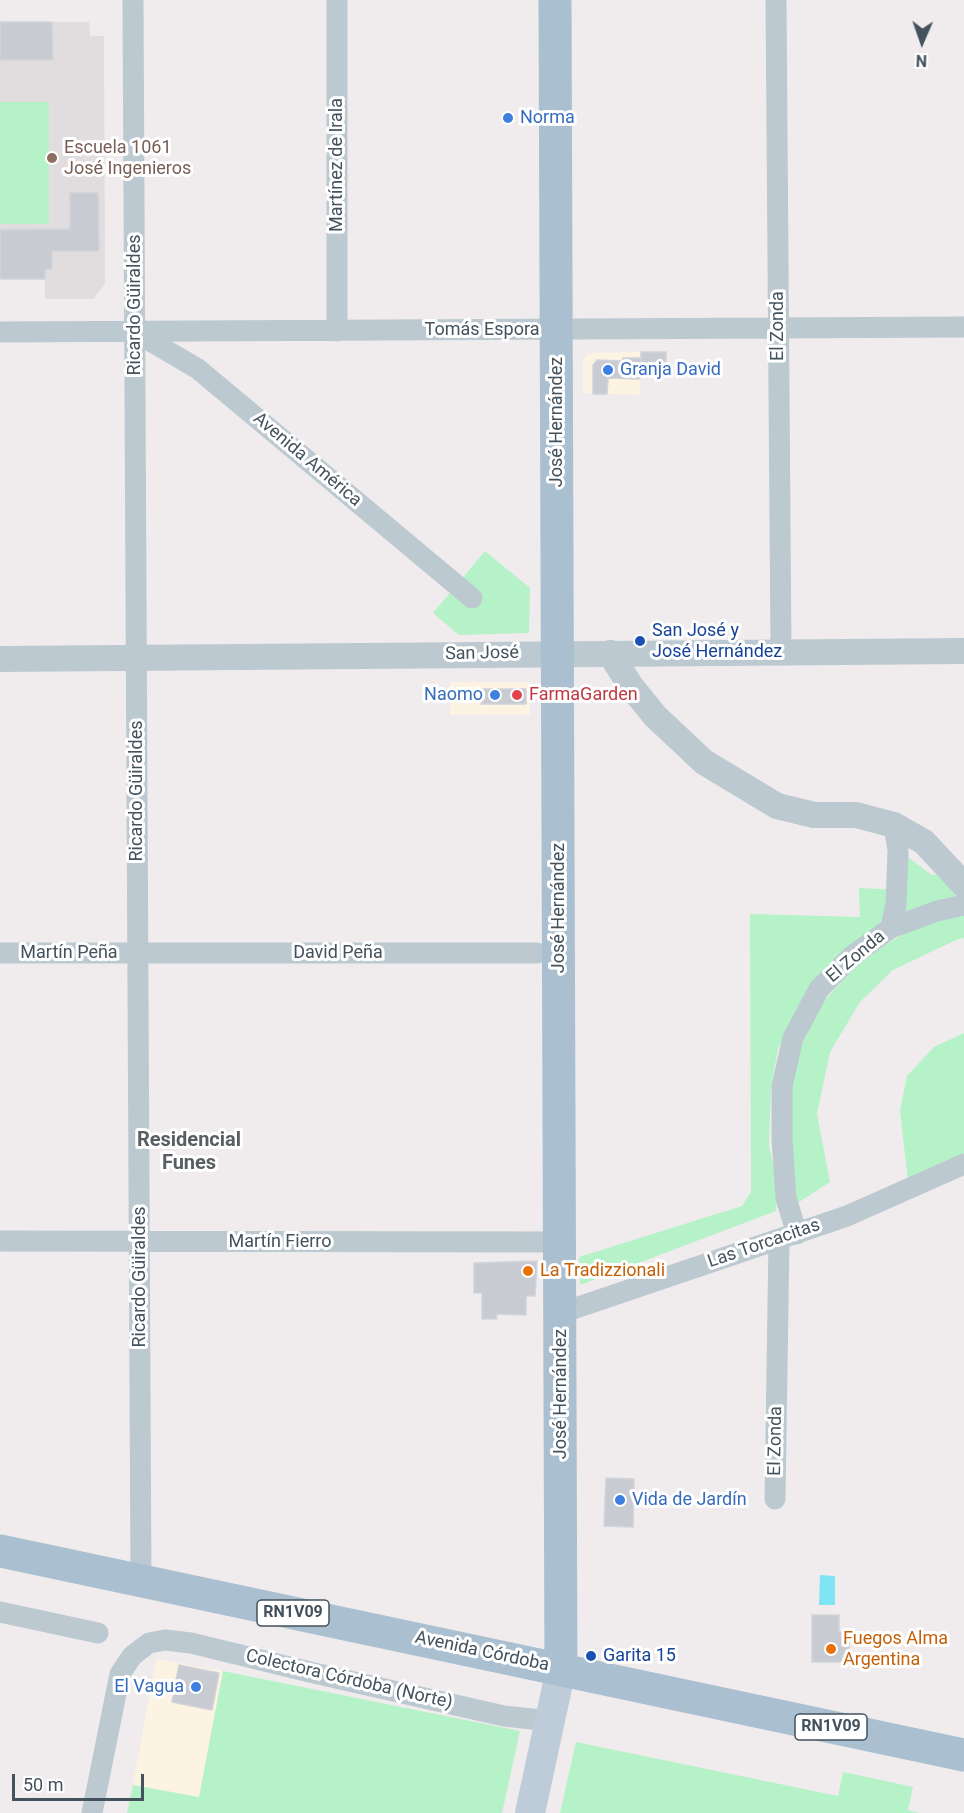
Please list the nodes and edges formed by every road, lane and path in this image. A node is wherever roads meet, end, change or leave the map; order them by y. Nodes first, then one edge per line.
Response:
1 (133, 0) edge
2 (337, 0) edge
3 (555, 0) edge
4 (776, 0) edge
5 (964, 327) edge
6 (778, 328) junction
7 (556, 330) junction
8 (337, 331) junction
9 (0, 332) edge
10 (135, 332) junction
11 (472, 598) dead end
12 (964, 651) edge
13 (781, 652) junction
14 (558, 653) junction
15 (609, 653) junction
16 (136, 658) junction
17 (0, 659) edge
18 (894, 825) junction
19 (964, 885) edge
20 (964, 905) edge
21 (891, 928) junction
22 (0, 952) edge
23 (138, 953) junction
24 (537, 953) dead end
25 (964, 1164) edge
26 (788, 1237) junction
27 (0, 1241) edge
28 (140, 1241) junction
29 (561, 1242) junction
30 (561, 1313) junction
31 (775, 1499) dead end
32 (0, 1551) edge
33 (141, 1582) junction
34 (0, 1612) edge
35 (98, 1633) dead end
36 (561, 1669) junction
37 (550, 1721) junction
38 (964, 1755) edge
39 (92, 1813) edge
40 (530, 1813) edge

1 - 10 street, Ricardo Güiraldes
2 - 8 street, Martínez de Irala
3 - 7 main road, José Hernández
4 - 6 street, El Zonda
5 - 6 street, Tomás Espora
6 - 7 street, Tomás Espora
6 - 13 street, El Zonda
7 - 8 street, Tomás Espora
7 - 14 main road, José Hernández
8 - 10 street, Tomás Espora
9 - 10 street, Tomás Espora
10 - 11 street, Avenida América
10 - 16 street, Ricardo Güiraldes
12 - 13 street, San José
13 - 15 street, San José
14 - 15 street, San José
14 - 16 street, San José
14 - 29 main road, José Hernández
15 - 18 street
16 - 17 street, San José
16 - 23 street, Ricardo Güiraldes
18 - 19 street
18 - 21 street
20 - 21 street, El Zonda
21 - 26 street, El Zonda
22 - 23 street, Martín Peña
23 - 24 street, David Peña
23 - 28 street, Ricardo Güiraldes
25 - 26 street, Las Torcacitas
26 - 30 street, Las Torcacitas
26 - 31 street, El Zonda
27 - 28 street, Martín Fierro
28 - 29 street, Martín Fierro
28 - 33 street, Ricardo Güiraldes
29 - 30 main road, José Hernández
30 - 36 main road, José Hernández
32 - 33 main road, Avenida Córdoba / RN1V09
33 - 36 main road, Avenida Córdoba / RN1V09
34 - 35 street
36 - 37 main road, José Hernández
36 - 38 main road, Avenida Córdoba / RN1V09
37 - 39 street, Colectora Córdoba (Norte)
37 - 40 main road, José Hernández

